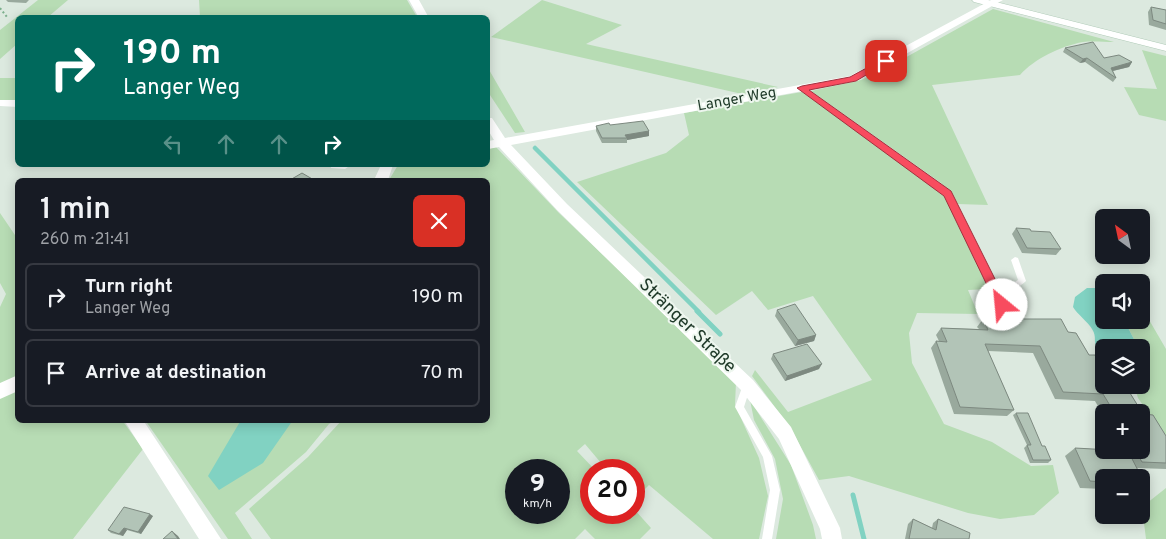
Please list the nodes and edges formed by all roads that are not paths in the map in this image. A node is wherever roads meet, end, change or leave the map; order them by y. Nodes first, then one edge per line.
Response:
1 (414, 0) edge
2 (977, 0) edge
3 (994, 2) edge
4 (422, 15) edge
5 (1166, 48) edge
6 (802, 88) junction
7 (0, 103) edge
8 (15, 104) edge
9 (490, 129) edge
10 (494, 144) edge
11 (1015, 260) dead end
12 (991, 284) junction
13 (1002, 305) dead end
14 (15, 384) edge
15 (747, 385) junction
16 (0, 391) edge
17 (135, 423) edge
18 (211, 539) edge
19 (767, 539) edge
20 (832, 539) edge

1 - 4 street
2 - 3 street
3 - 5 street
3 - 6 street, Langer Weg
6 - 10 street, Langer Weg
6 - 12 lane
7 - 8 street
9 - 10 street, Stränger Straße
10 - 15 street, Stränger Straße
11 - 12 lane
12 - 13 lane
14 - 16 street
15 - 19 lane
15 - 20 street, Stränger Straße
17 - 18 street

